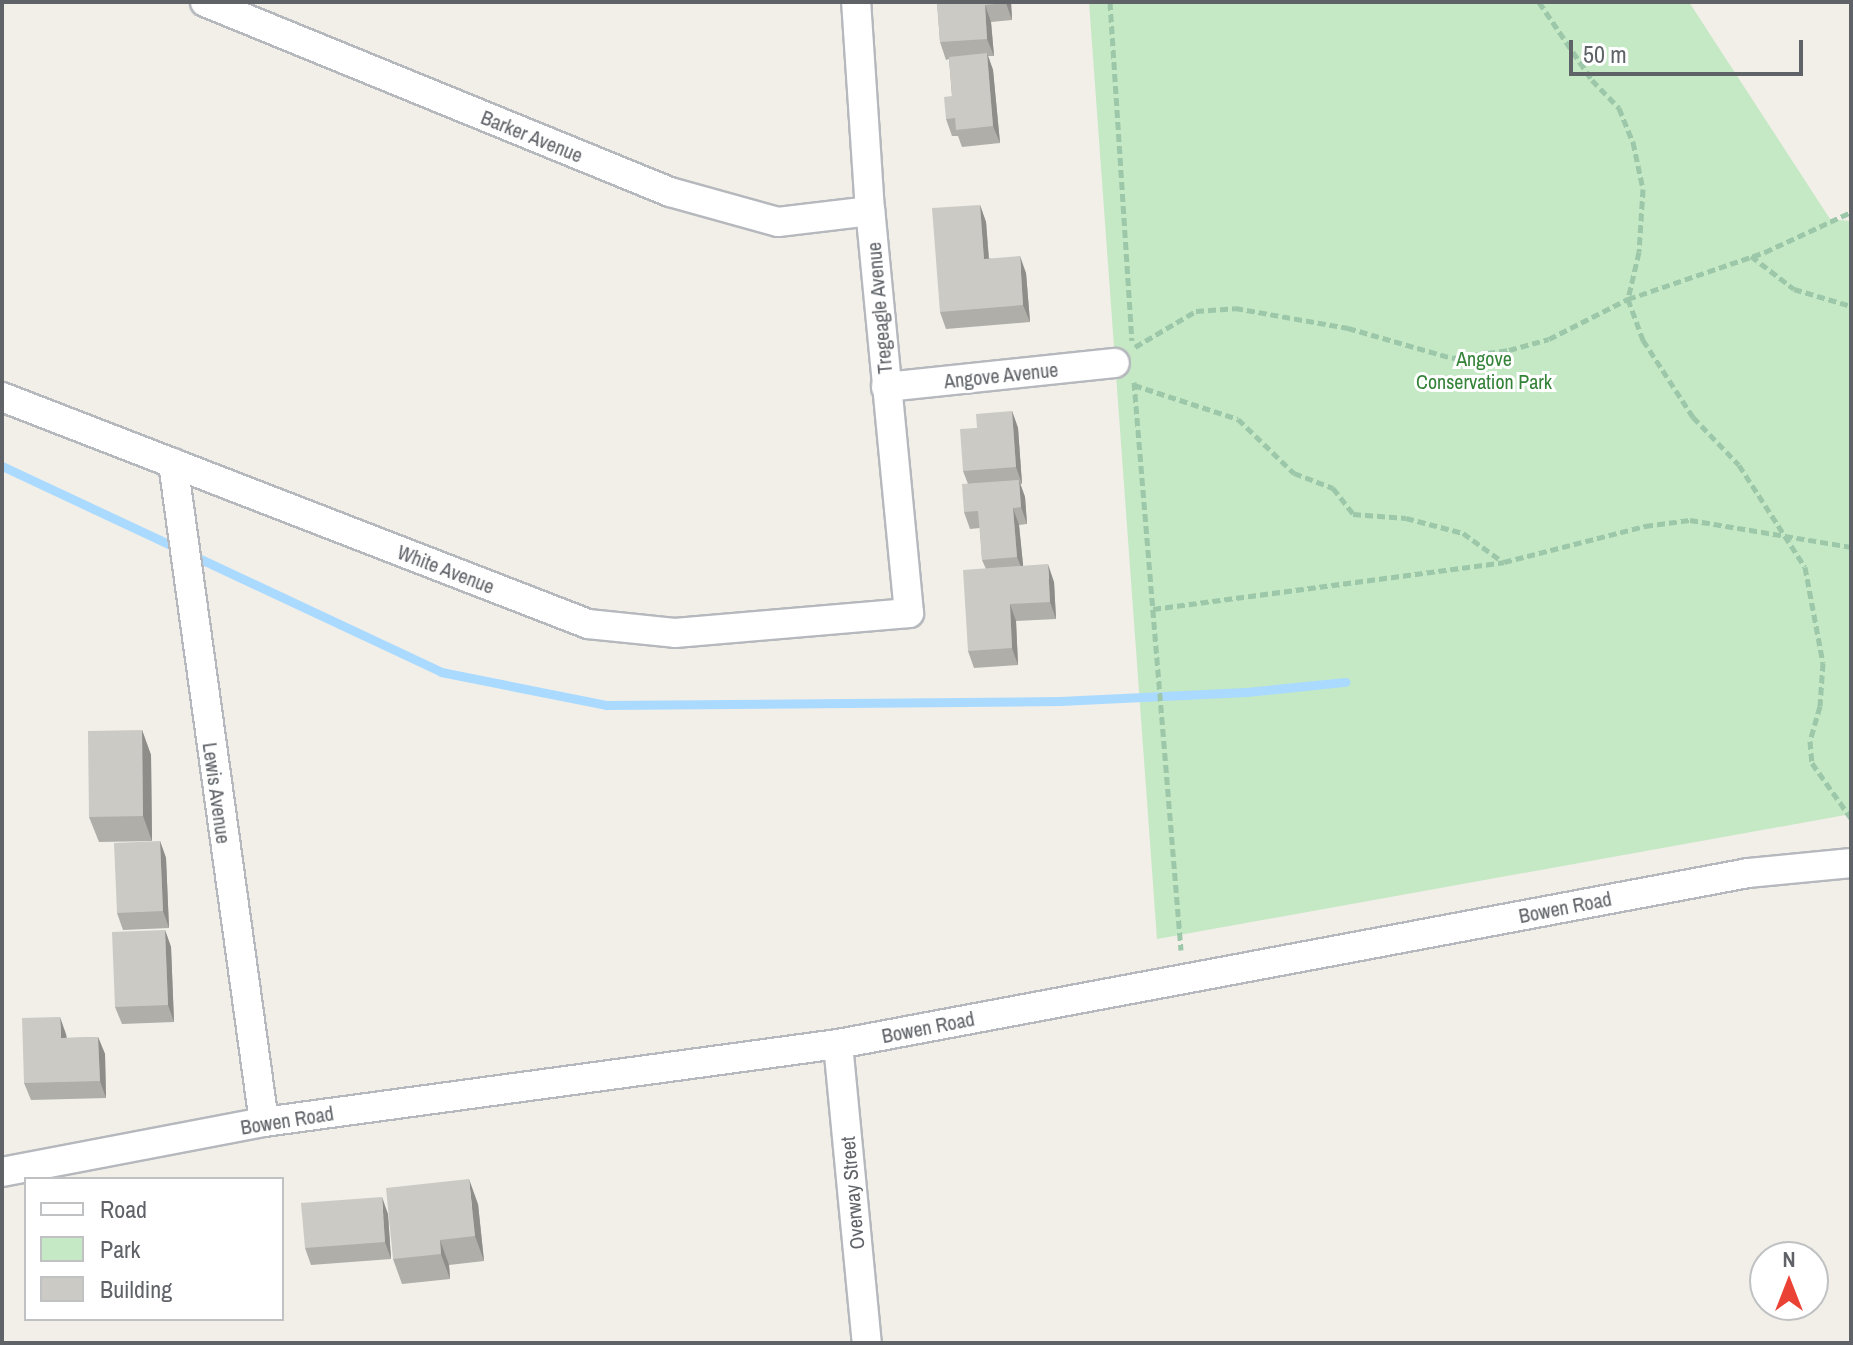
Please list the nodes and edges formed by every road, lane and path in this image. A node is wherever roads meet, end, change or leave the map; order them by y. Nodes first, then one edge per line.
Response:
1 (205, 2) edge
2 (856, 2) edge
3 (1539, 2) edge
4 (870, 211) junction
5 (1851, 212) edge
6 (1751, 256) junction
7 (1628, 299) junction
8 (1851, 306) edge
9 (1115, 363) joint
10 (1134, 385) dead end
11 (886, 387) junction
12 (2, 397) edge
13 (173, 463) junction
14 (1789, 540) junction
15 (1851, 547) edge
16 (1504, 562) junction
17 (1153, 609) dead end
18 (909, 613) joint
19 (1160, 675) dead end
20 (1851, 818) edge
21 (1851, 863) edge
22 (1183, 979) junction
23 (838, 1044) junction
24 (264, 1122) junction
25 (2, 1172) edge
26 (867, 1343) edge

1 - 4 street, Barker Avenue
2 - 4 street, Tregeagle Avenue
3 - 7 path
4 - 11 street, Tregeagle Avenue
5 - 6 path
6 - 7 path
6 - 8 path
7 - 9 path
7 - 14 path
9 - 11 street, Angove Avenue
10 - 16 path
11 - 18 street, Tregeagle Avenue
12 - 13 street, White Avenue
13 - 18 street, White Avenue
13 - 24 street, Lewis Avenue
14 - 15 path
14 - 16 path
14 - 20 path
16 - 17 path
19 - 22 path
21 - 22 street, Bowen Road
22 - 23 street, Bowen Road
23 - 24 street, Bowen Road
23 - 26 street, Overway Street
24 - 25 street, Bowen Road

